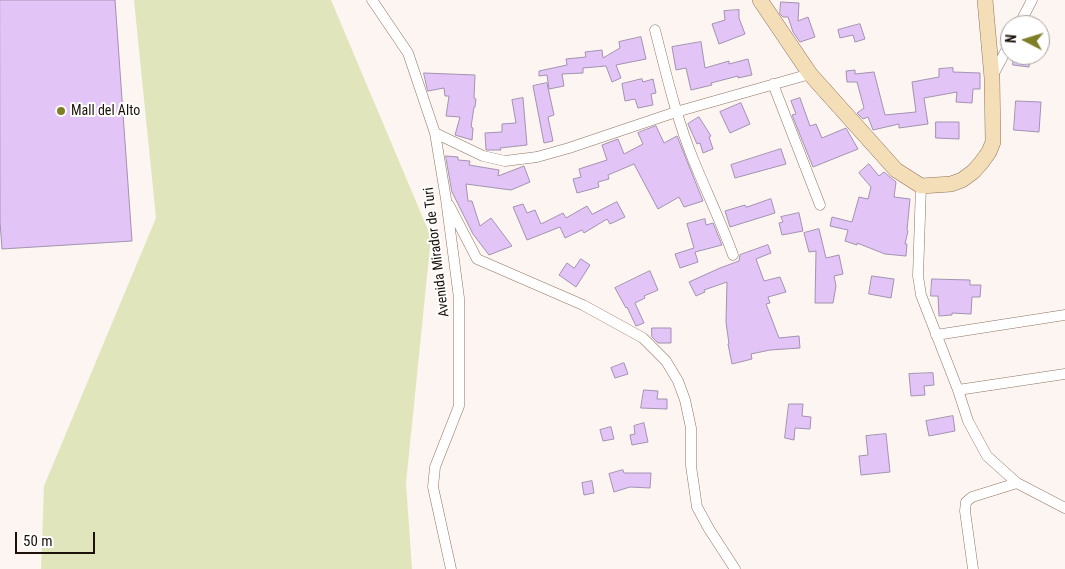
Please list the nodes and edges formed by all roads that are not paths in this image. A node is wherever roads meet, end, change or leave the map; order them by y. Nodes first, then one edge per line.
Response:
1 (372, 0) edge
2 (760, 0) edge
3 (985, 0) edge
4 (1032, 0) edge
5 (1024, 15) edge
6 (655, 30) dead end
7 (1000, 62) edge
8 (810, 74) junction
9 (992, 78) junction
10 (773, 84) junction
11 (676, 112) junction
12 (435, 133) junction
13 (921, 186) junction
14 (446, 199) junction
15 (820, 205) dead end
16 (732, 255) dead end
17 (1065, 315) edge
18 (936, 336) junction
19 (1065, 374) edge
20 (958, 390) junction
21 (1017, 483) junction
22 (1065, 508) edge
23 (451, 569) edge
24 (735, 569) edge
25 (973, 569) edge

1 - 12 street, Avenida Mirador de Turi
2 - 8 main road
3 - 9 main road
4 - 5 street
6 - 11 street
7 - 9 street
8 - 10 street
8 - 13 main road
9 - 13 main road
10 - 11 street
10 - 15 street
11 - 12 street
11 - 16 street
12 - 14 street, Avenida Mirador de Turi
13 - 18 street
14 - 23 street, Avenida Mirador de Turi
14 - 24 street
17 - 18 street
18 - 20 street
19 - 20 street
20 - 21 street
21 - 22 street
21 - 25 street

